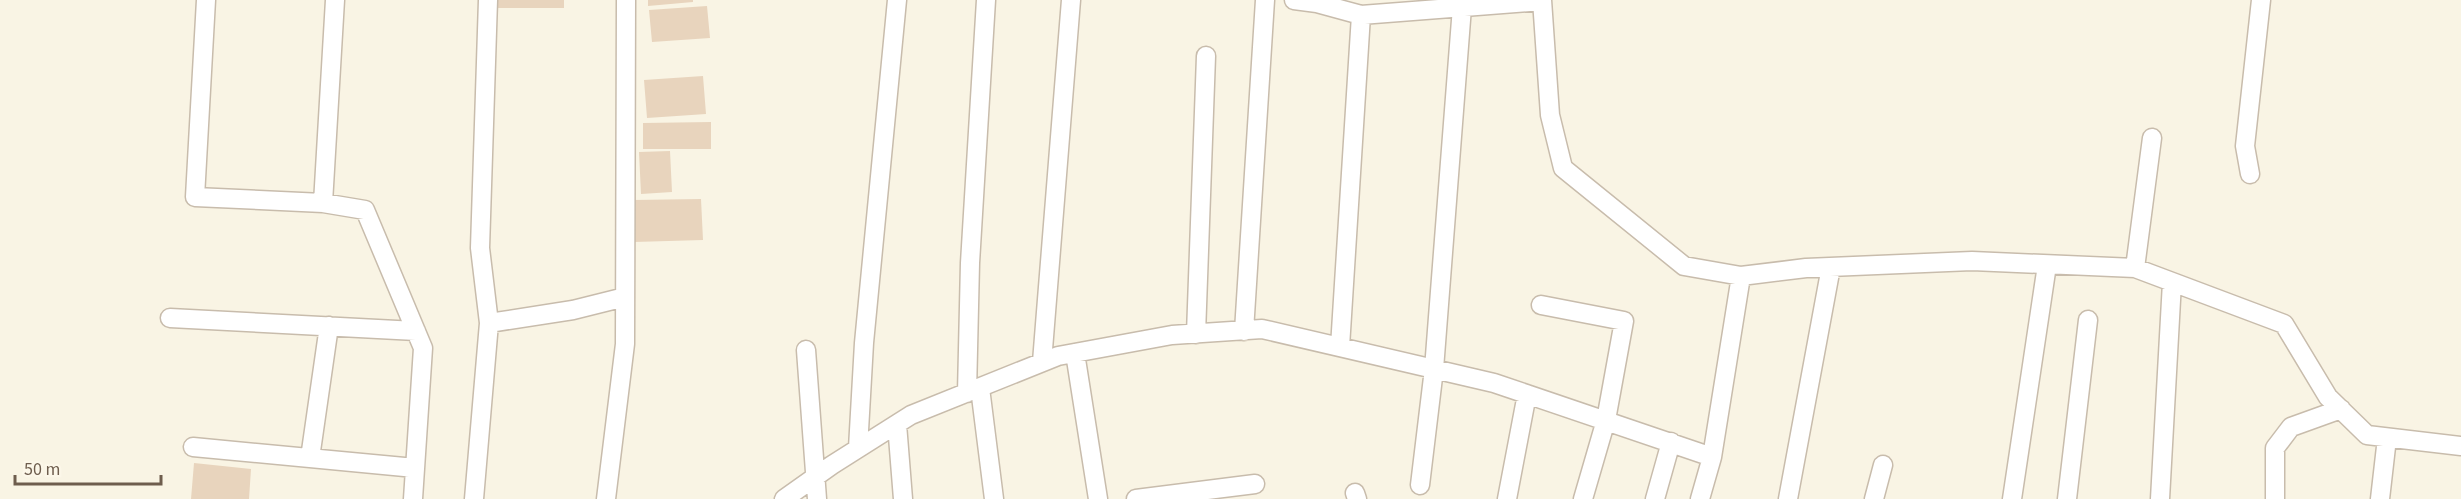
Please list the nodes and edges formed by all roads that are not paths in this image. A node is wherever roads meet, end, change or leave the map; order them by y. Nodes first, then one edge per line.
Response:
1 (206, 0) edge
2 (335, 0) edge
3 (488, 0) edge
4 (626, 0) edge
5 (897, 0) edge
6 (986, 0) edge
7 (1071, 0) edge
8 (1265, 0) edge
9 (1294, 0) edge
10 (2260, 0) edge
11 (1542, 1) edge
12 (1462, 7) junction
13 (1360, 15) junction
14 (1206, 56) dead end
15 (2152, 138) dead end
16 (2250, 174) dead end
17 (323, 203) junction
18 (2047, 265) junction
19 (1831, 267) junction
20 (2135, 268) junction
21 (1741, 276) junction
22 (2172, 282) junction
23 (625, 297) junction
24 (1541, 305) dead end
25 (170, 318) dead end
26 (2088, 321) dead end
27 (489, 323) junction
28 (329, 326) junction
29 (416, 331) junction
30 (1244, 331) junction
31 (1196, 334) junction
32 (1340, 347) junction
33 (806, 350) dead end
34 (1075, 353) junction
35 (1042, 363) junction
36 (1434, 369) junction
37 (974, 390) junction
38 (1527, 394) junction
39 (2341, 409) junction
40 (1605, 420) junction
41 (897, 424) junction
42 (2387, 438) junction
43 (1671, 442) junction
44 (2461, 446) edge
45 (193, 447) dead end
46 (858, 448) junction
47 (1712, 457) junction
48 (310, 458) junction
49 (1883, 465) dead end
50 (415, 468) junction
51 (815, 476) junction
52 (1255, 484) dead end
53 (1420, 485) dead end
54 (1705, 497) edge
55 (412, 499) edge
56 (474, 499) edge
57 (606, 499) edge
58 (784, 499) edge
59 (817, 499) edge
60 (903, 499) edge
61 (994, 499) edge
62 (1098, 499) edge
63 (1137, 499) edge
64 (1507, 499) edge
65 (1583, 499) edge
66 (1655, 499) edge
67 (1788, 499) edge
68 (1874, 499) edge
69 (2012, 499) edge
70 (2067, 499) edge
71 (2160, 499) edge
72 (2275, 499) edge
73 (2380, 499) edge

1 - 17 street
2 - 17 street
3 - 27 street
4 - 23 street
5 - 46 street
6 - 37 street
7 - 35 street
8 - 30 street
9 - 13 street
10 - 16 street
11 - 12 street
11 - 21 street
12 - 13 street
12 - 36 street
13 - 32 street
14 - 31 street
15 - 20 street
17 - 29 street
18 - 19 street
18 - 20 street
18 - 69 street
19 - 21 street
19 - 67 street
20 - 22 street
21 - 47 street
22 - 39 street
22 - 71 street
23 - 27 street
23 - 57 street
24 - 40 street
25 - 28 street
26 - 70 street
27 - 56 street
28 - 29 street
28 - 48 street
29 - 50 street
30 - 31 street
30 - 32 street
31 - 34 street
32 - 36 street
33 - 51 street
34 - 35 street
34 - 62 street
35 - 37 street
36 - 38 street
36 - 53 street
37 - 41 street
37 - 61 street
38 - 40 street
38 - 64 street
39 - 42 street
39 - 72 street
40 - 43 street
40 - 65 street
41 - 46 street
41 - 60 street
42 - 44 street
42 - 73 street
43 - 47 street
43 - 66 street
45 - 48 street
46 - 51 street
47 - 54 street
48 - 50 street
49 - 68 street
50 - 55 street
51 - 58 street
51 - 59 street
52 - 63 street

